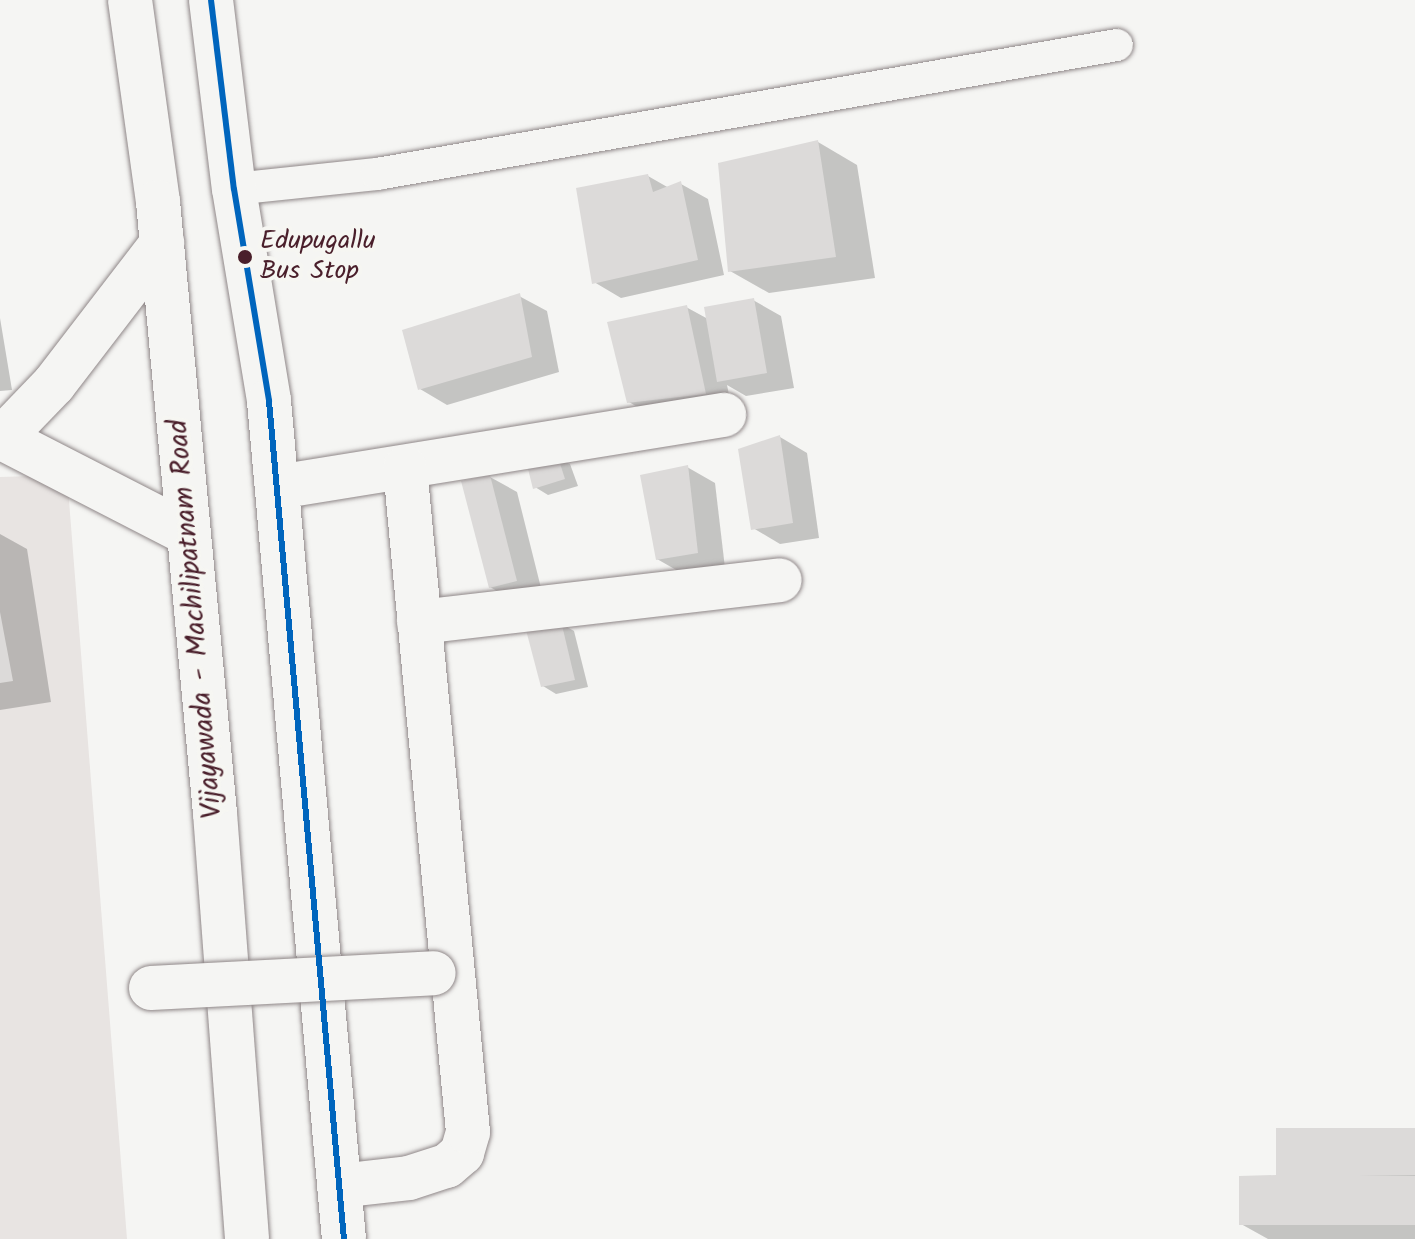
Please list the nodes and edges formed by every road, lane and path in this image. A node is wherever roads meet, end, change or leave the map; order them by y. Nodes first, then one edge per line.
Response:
1 (130, 0) edge
2 (211, 0) edge
3 (1117, 45) dead end
4 (234, 189) junction
5 (162, 243) junction
6 (724, 415) dead end
7 (2, 437) edge
8 (405, 468) junction
9 (278, 487) junction
10 (189, 534) junction
11 (780, 580) dead end
12 (419, 622) junction
13 (434, 973) dead end
14 (151, 988) dead end
15 (339, 1186) junction
16 (247, 1239) edge
17 (344, 1239) edge

1 - 5 main road, Vijayawada - Machilipatnam Road
2 - 4 main road
3 - 4 lane
4 - 9 main road
5 - 7 main road
5 - 10 main road, Vijayawada - Machilipatnam Road
6 - 8 main road
7 - 10 main road
8 - 9 main road
8 - 12 main road
9 - 15 main road
10 - 16 main road, Vijayawada - Machilipatnam Road
11 - 12 main road
12 - 15 main road
13 - 14 main road, bridge
15 - 17 main road

